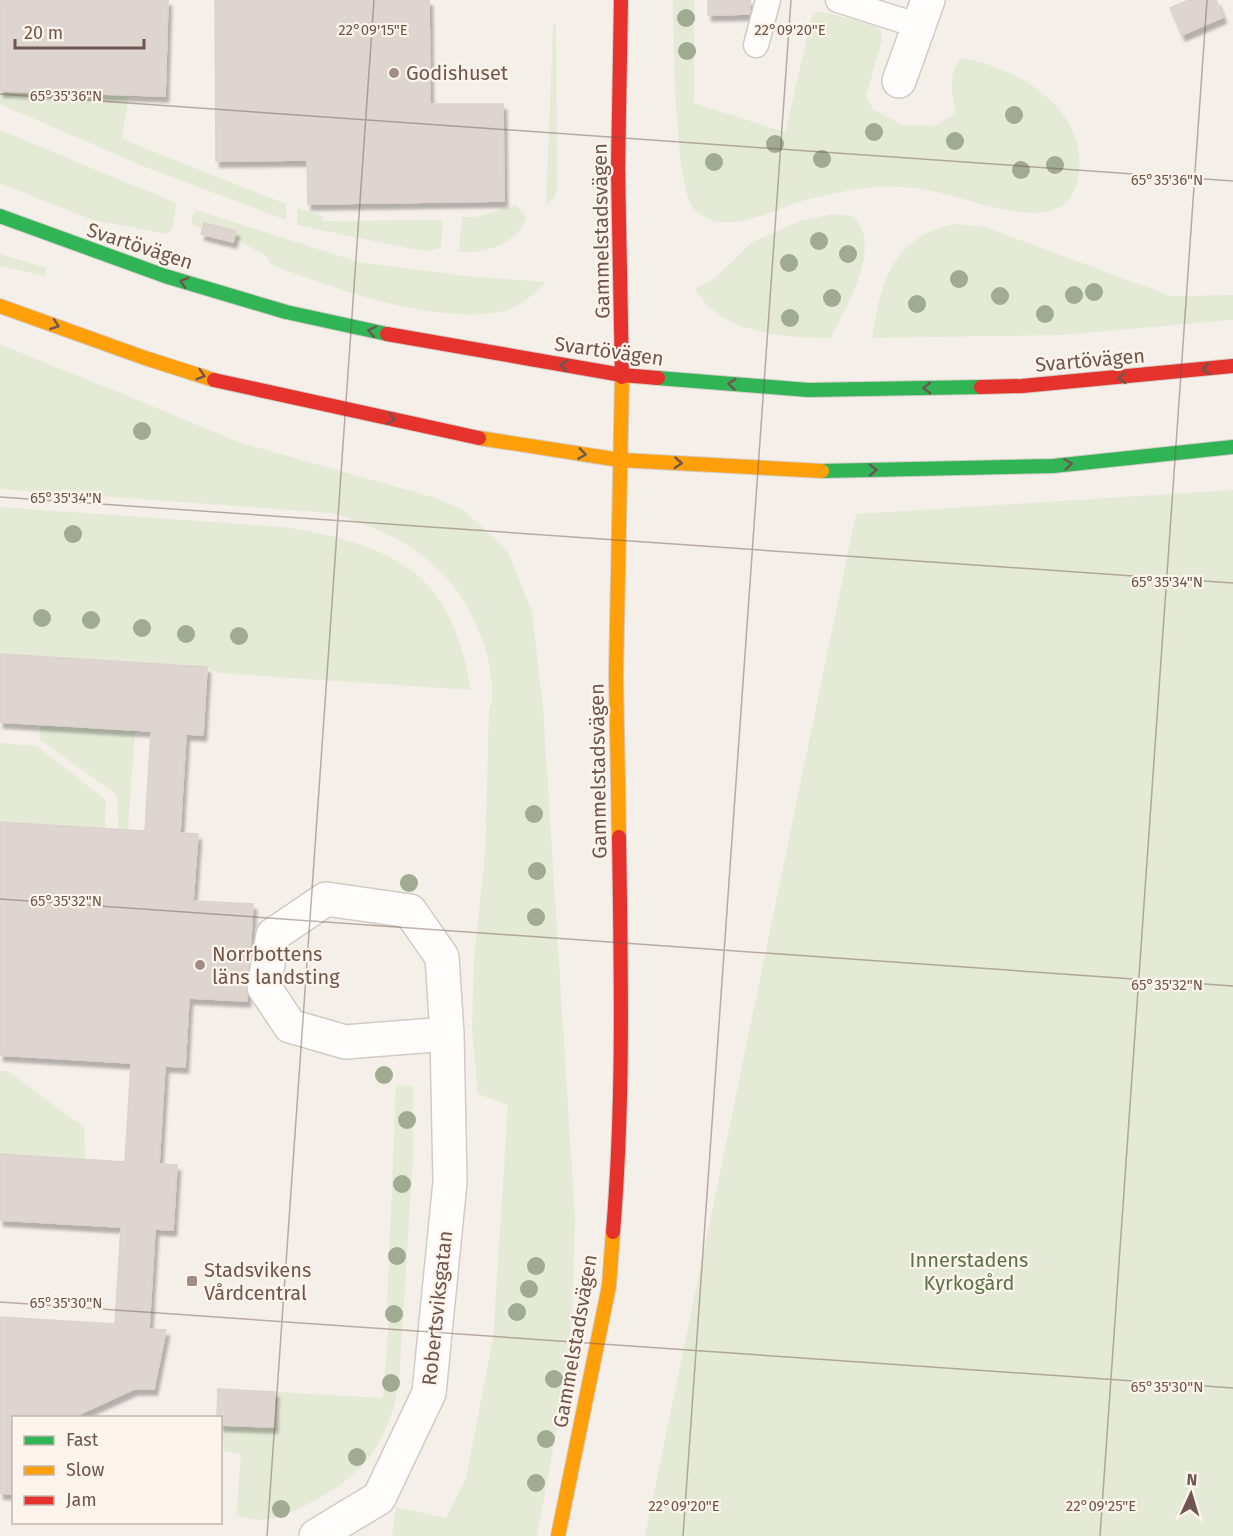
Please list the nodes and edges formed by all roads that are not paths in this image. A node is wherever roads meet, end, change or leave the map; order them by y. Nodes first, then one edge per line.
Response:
1 (621, 0) edge
2 (768, 0) edge
3 (838, 0) edge
4 (923, 13) edge
5 (756, 45) dead end
6 (899, 81) dead end
7 (0, 216) edge
8 (0, 306) edge
9 (1233, 366) edge
10 (622, 375) junction
11 (1233, 447) edge
12 (620, 460) junction
13 (447, 1034) junction
14 (316, 1536) edge
15 (558, 1536) edge

1 - 10 main road, Gammelstadsvägen
2 - 5 lane
3 - 4 lane
4 - 6 street
10 -> 7 main road, Svartövägen
8 -> 12 main road
9 -> 10 main road, Svartövägen
10 - 12 main road, Gammelstadsvägen
12 -> 11 main road
12 - 15 main road, Gammelstadsvägen
13 - 13 street, Robertsviksgatan
13 - 14 street, Robertsviksgatan

